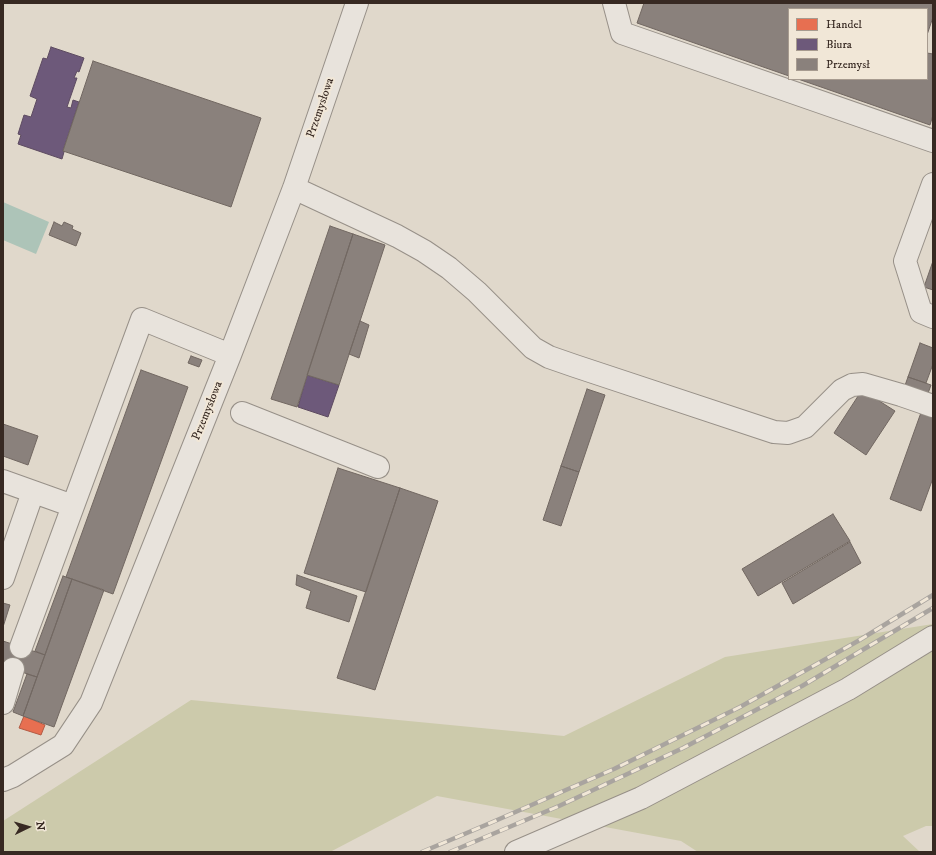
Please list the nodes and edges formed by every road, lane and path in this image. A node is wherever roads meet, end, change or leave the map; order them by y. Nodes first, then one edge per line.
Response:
1 (357, 3) edge
2 (614, 3) edge
3 (933, 141) edge
4 (933, 184) edge
5 (294, 188) junction
6 (933, 317) edge
7 (230, 355) junction
8 (933, 406) edge
9 (242, 413) dead end
10 (378, 467) dead end
11 (3, 481) edge
12 (33, 492) junction
13 (73, 506) junction
14 (3, 578) edge
15 (933, 636) edge
16 (21, 647) dead end
17 (13, 669) dead end
18 (3, 703) edge
19 (3, 780) edge
20 (516, 852) edge

1 - 5 street, Przemysłowa
2 - 3 street
4 - 6 street
5 - 7 street, Przemysłowa
5 - 8 street
7 - 13 street
7 - 19 street, Przemysłowa
9 - 10 street
11 - 12 street
12 - 13 street
12 - 14 street
13 - 16 street
15 - 20 street
17 - 18 street

